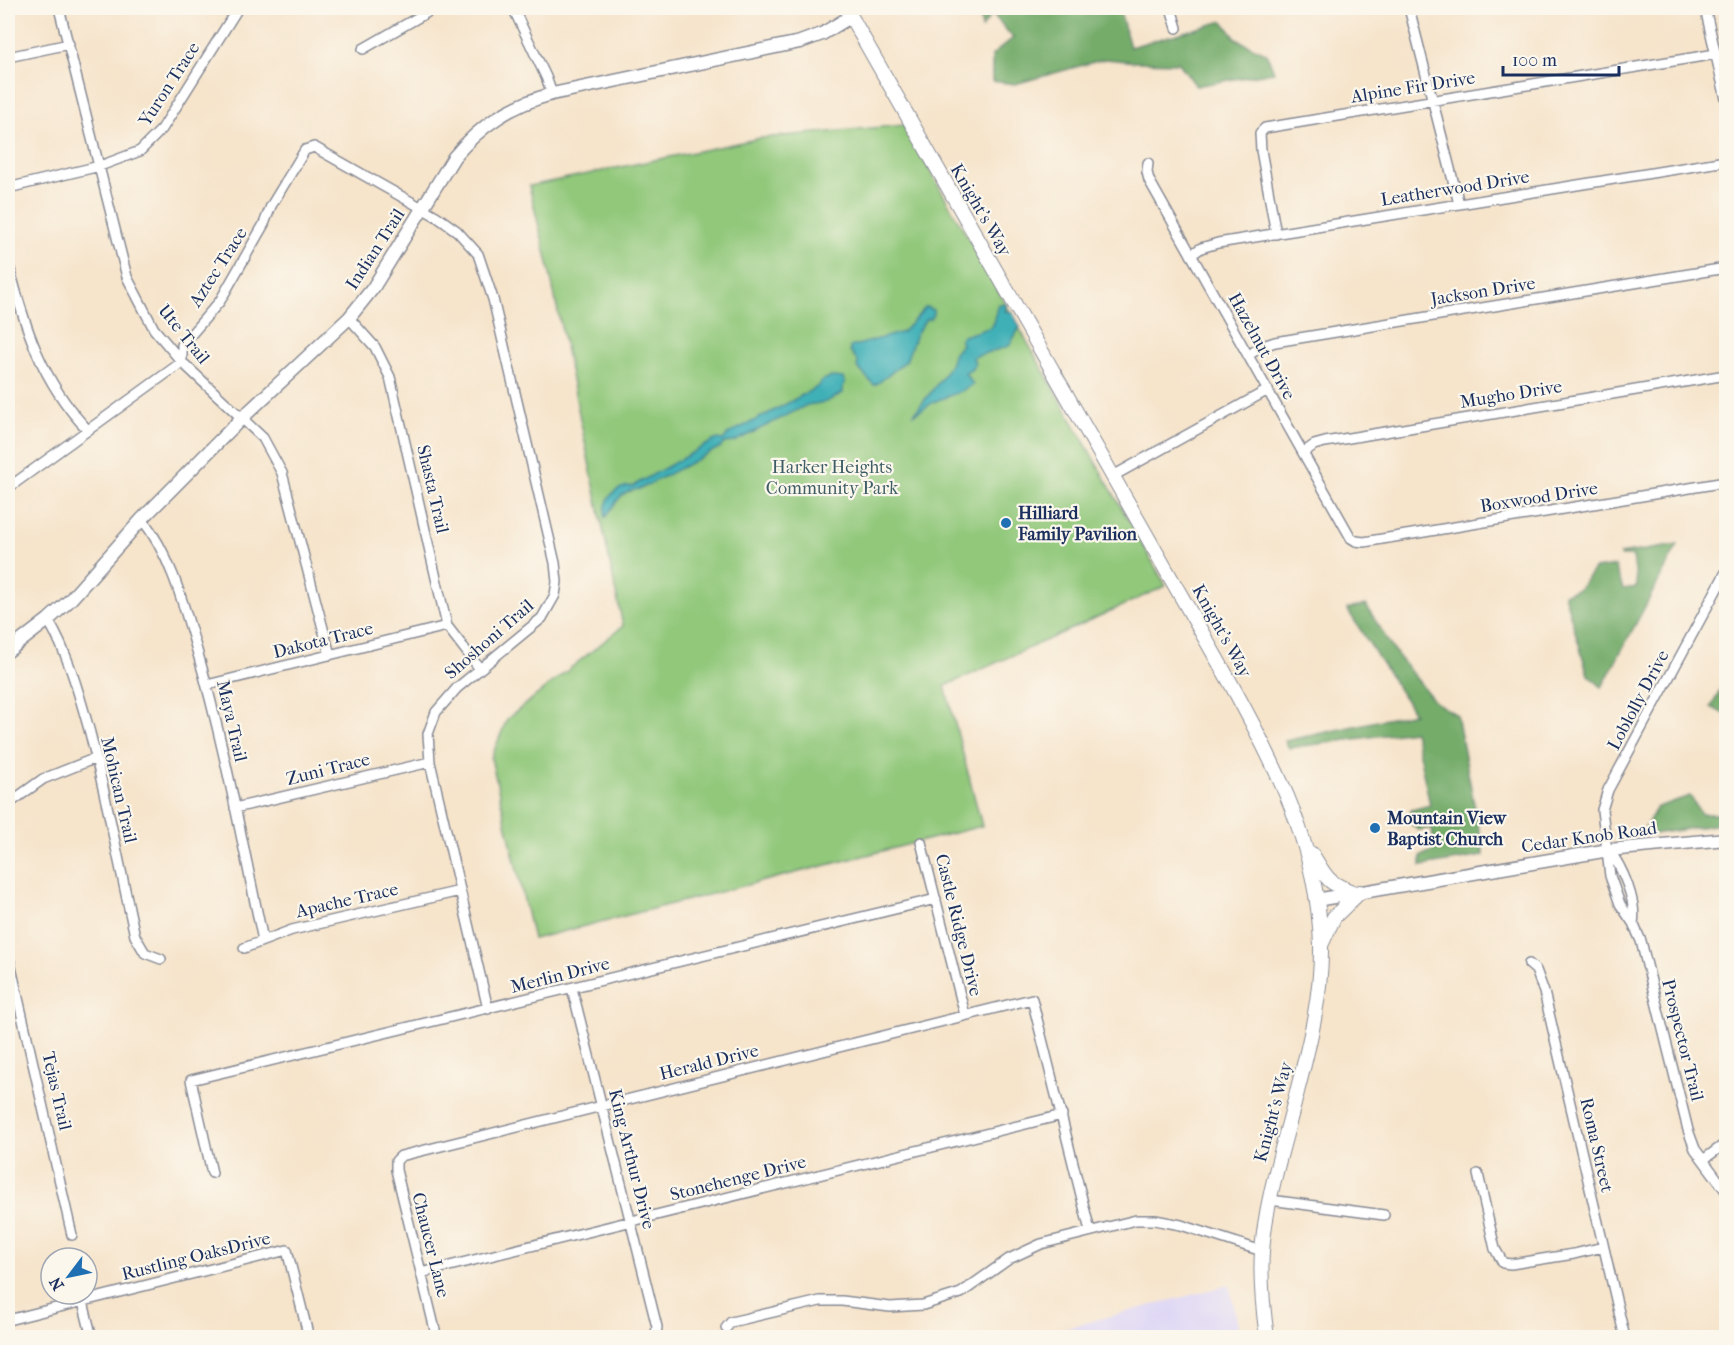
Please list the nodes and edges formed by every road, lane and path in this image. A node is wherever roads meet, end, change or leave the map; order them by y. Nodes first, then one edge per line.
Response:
1 (59, 8) edge
2 (238, 8) edge
3 (431, 8) edge
4 (513, 8) edge
5 (1171, 8) edge
6 (1409, 8) edge
7 (1705, 8) edge
8 (848, 12) edge
9 (1177, 28) dead end
10 (69, 44) junction
11 (363, 49) dead end
12 (1716, 54) junction
13 (8, 57) edge
14 (552, 94) junction
15 (1726, 96) edge
16 (1433, 100) junction
17 (1726, 161) edge
18 (1148, 163) dead end
19 (100, 166) junction
20 (8, 188) edge
21 (1459, 204) junction
22 (423, 209) junction
23 (1276, 234) junction
24 (1191, 255) junction
25 (8, 262) edge
26 (1726, 268) edge
27 (349, 318) junction
28 (1248, 356) junction
29 (182, 362) junction
30 (1726, 375) edge
31 (1268, 390) junction
32 (242, 418) junction
33 (87, 429) junction
34 (1303, 453) junction
35 (1113, 476) junction
36 (1726, 482) edge
37 (8, 488) edge
38 (142, 519) junction
39 (1356, 541) joint
40 (1726, 572) edge
41 (48, 620) junction
42 (447, 626) junction
43 (8, 651) edge
44 (330, 655) junction
45 (480, 669) junction
46 (207, 686) junction
47 (96, 758) junction
48 (430, 762) junction
49 (8, 804) edge
50 (235, 808) junction
51 (1726, 839) edge
52 (921, 842) dead end
53 (1305, 844) junction
54 (1609, 850) junction
55 (460, 891) junction
56 (1357, 892) junction
57 (936, 899) junction
58 (1316, 900) junction
59 (263, 940) junction
60 (1321, 945) junction
61 (243, 948) dead end
62 (8, 954) edge
63 (161, 959) dead end
64 (1529, 964) dead end
65 (572, 988) junction
66 (488, 1009) junction
67 (965, 1016) junction
68 (601, 1106) junction
69 (1062, 1115) junction
70 (1726, 1143) edge
71 (396, 1161) joint
72 (1703, 1161) junction
73 (212, 1173) dead end
74 (1478, 1174) dead end
75 (1726, 1191) edge
76 (1270, 1200) junction
77 (1383, 1215) dead end
78 (630, 1222) junction
79 (1090, 1231) junction
80 (72, 1235) dead end
81 (1603, 1247) junction
82 (1262, 1251) junction
83 (421, 1273) junction
84 (99, 1298) edge
85 (66, 1306) edge
86 (84, 1306) edge
87 (8, 1320) edge
88 (726, 1328) dead end
89 (92, 1338) edge
90 (309, 1338) edge
91 (437, 1338) edge
92 (653, 1338) edge
93 (1268, 1338) edge
94 (1625, 1338) edge

1 - 10 street, Ute Trail
2 - 19 street, Yuron Trace
3 - 11 street
4 - 14 street
5 - 9 street
6 - 16 street
7 - 12 street
8 - 14 street, Indian Trail
8 - 35 main road, Knight's Way
10 - 13 street
10 - 19 street, Ute Trail
12 - 15 street
12 - 16 street, Alpine Fir Drive
14 - 22 street, Indian Trail
16 - 21 street
16 - 23 street, Alpine Fir Drive
17 - 21 street, Leatherwood Drive
18 - 24 street, Hazelnut Drive
19 - 20 street, Yuron Trace
19 - 29 street, Ute Trail
21 - 23 street, Leatherwood Drive
22 - 27 street, Indian Trail
22 - 29 street, Aztec Trace
22 - 45 street, Shoshoni Trail
23 - 24 street, Leatherwood Drive
24 - 28 street, Hazelnut Drive
25 - 33 street
26 - 28 street, Jackson Drive
27 - 32 street, Indian Trail
27 - 42 street, Shasta Trail
28 - 31 street, Hazelnut Drive
29 - 32 street, Ute Trail
29 - 33 street
30 - 34 street, Mugho Drive
31 - 34 street, Hazelnut Drive
31 - 35 street
32 - 38 street, Indian Trail
32 - 44 street, Ute Trail
33 - 37 street
34 - 39 street, Hazelnut Drive
35 - 53 main road, Knight's Way
36 - 39 street, Boxwood Drive
38 - 41 street, Indian Trail
38 - 46 street, Maya Trail
40 - 54 street, Loblolly Drive
41 - 43 street, Indian Trail
41 - 47 street, Mohican Trail
42 - 44 street, Dakota Trace
42 - 45 street, Shasta Trail
44 - 46 street, Dakota Trace
45 - 48 street, Shoshoni Trail
46 - 50 street, Maya Trail
47 - 49 street
47 - 63 street, Mohican Trail
48 - 50 street, Zuni Trace
48 - 55 street, Shoshoni Trail
50 - 59 street, Maya Trail
51 - 54 street, Cedar Knob Road
52 - 57 street, Castle Ridge Drive
53 - 56 main road
53 - 58 main road, Knight's Way
54 - 56 street, Cedar Knob Road
54 - 72 street, Prospector Trail
55 - 59 street, Apache Trace
55 - 66 street, Shoshoni Trail
56 - 58 street, Cedar Knob Road
56 - 60 main road
57 - 65 street, Merlin Drive
57 - 67 street, Castle Ridge Drive
58 - 60 main road, Knight's Way
59 - 61 street, Apache Trace
60 - 76 main road, Knight's Way
62 - 80 street, Tejas Trail
64 - 81 street, Roma Street
65 - 66 street, Merlin Drive
65 - 68 street, King Arthur Drive
66 - 73 street, Merlin Drive
67 - 68 street, Herald Drive
67 - 69 street, Herald Drive
68 - 71 street, Herald Drive
68 - 78 street, King Arthur Drive
69 - 78 street, Stonehenge Drive
69 - 79 street
70 - 72 street
71 - 83 street, Chaucer Lane
72 - 75 street, Prospector Trail
74 - 81 street
76 - 77 street
76 - 82 main road, Knight's Way
78 - 83 street, Stonehenge Drive
78 - 92 street, King Arthur Drive
79 - 82 street
79 - 88 street
81 - 94 street, Roma Street
82 - 93 main road, Knight's Way
83 - 91 street, Chaucer Lane
84 - 90 street, Rustling OaksDrive
85 - 87 street, Rustling OaksDrive
86 - 89 street

